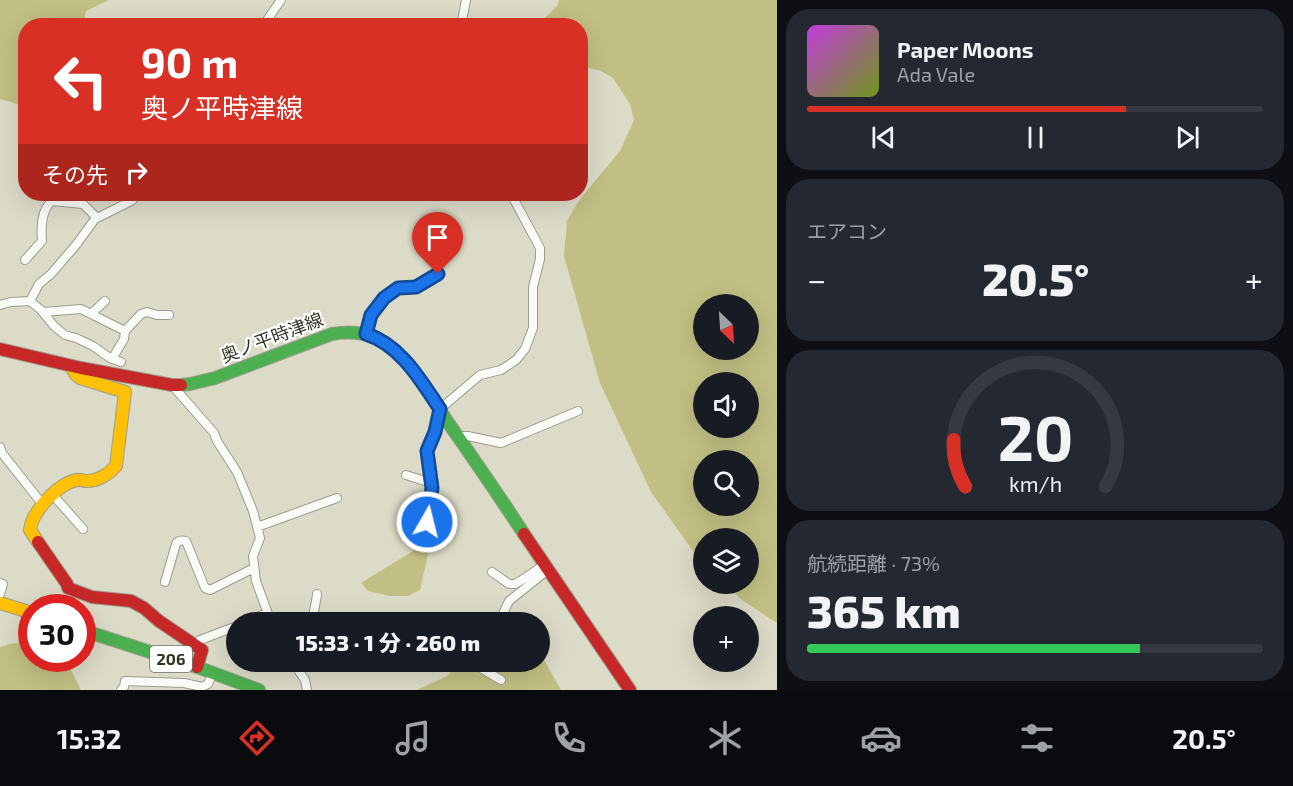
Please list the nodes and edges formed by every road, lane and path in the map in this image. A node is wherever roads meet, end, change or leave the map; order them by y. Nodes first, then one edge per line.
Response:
1 (280, 0) edge
2 (466, 0) edge
3 (268, 18) edge
4 (463, 18) edge
5 (124, 201) edge
6 (131, 201) edge
7 (515, 201) edge
8 (125, 204) junction
9 (97, 218) junction
10 (25, 260) dead end
11 (438, 274) dead end
12 (30, 301) junction
13 (105, 301) dead end
14 (0, 305) edge
15 (43, 312) junction
16 (91, 314) junction
17 (169, 315) dead end
18 (125, 331) junction
19 (366, 334) junction
20 (0, 349) edge
21 (71, 366) junction
22 (172, 385) junction
23 (440, 409) junction
24 (578, 411) dead end
25 (460, 436) junction
26 (0, 447) edge
27 (406, 475) dead end
28 (431, 483) junction
29 (53, 495) junction
30 (337, 498) dead end
31 (42, 505) junction
32 (427, 522) dead end
33 (257, 527) junction
34 (83, 529) dead end
35 (547, 567) junction
36 (254, 568) junction
37 (492, 572) dead end
38 (165, 582) dead end
39 (0, 583) edge
40 (0, 594) edge
41 (317, 594) dead end
42 (0, 603) edge
43 (18, 609) edge
44 (267, 612) edge
45 (313, 612) edge
46 (504, 612) edge
47 (226, 630) edge
48 (96, 635) edge
49 (200, 640) dead end
50 (197, 668) junction
51 (300, 672) edge
52 (487, 672) edge
53 (212, 674) junction
54 (501, 680) dead end
55 (624, 688) edge
56 (121, 690) edge
57 (259, 690) edge
58 (307, 690) edge

1 - 3 street
2 - 4 street
5 - 8 street
6 - 8 street
7 - 23 street
8 - 9 street
9 - 10 street
9 - 12 street
11 - 19 street
12 - 14 street
12 - 15 street
13 - 16 street
15 - 16 street
15 - 18 street
16 - 18 street
17 - 18 street
19 - 22 main road, 奥ノ平時津線
19 - 23 main road, 奥ノ平時津線
20 - 21 main road, 奥ノ平時津線
21 - 22 main road, 奥ノ平時津線
21 - 29 main road
22 - 33 street
23 - 25 main road, 奥ノ平時津線
23 - 28 street
24 - 25 street
25 - 35 main road, 奥ノ平時津線
26 - 31 street
27 - 28 street
28 - 32 street
29 - 31 main road
29 - 34 street
30 - 33 street
31 - 50 main road
33 - 36 street
35 - 37 street
35 - 46 street
35 - 55 main road, 奥ノ平時津線
36 - 38 street
36 - 44 street
39 - 40 street
41 - 45 street
42 - 43 main road
47 - 49 street
48 - 50 main road, 206
50 - 53 main road, 206
51 - 58 street
52 - 54 street
53 - 56 street
53 - 57 main road, 206

